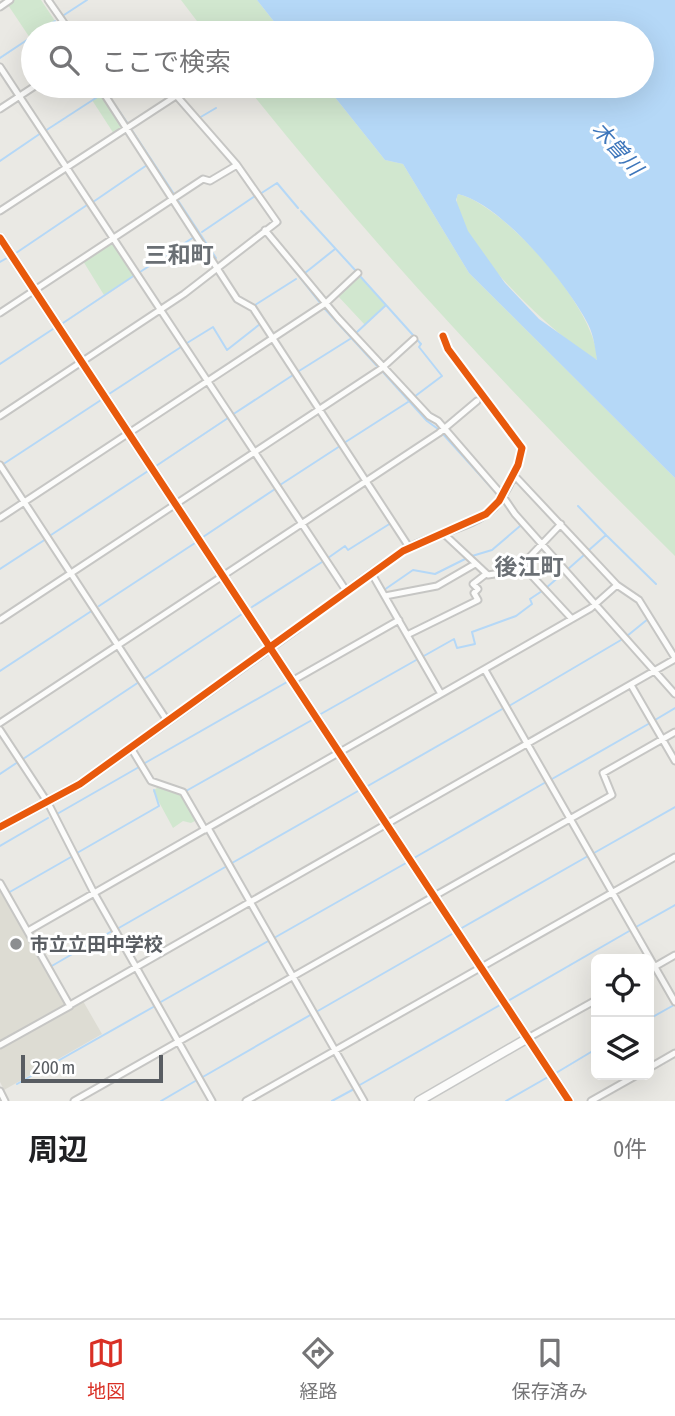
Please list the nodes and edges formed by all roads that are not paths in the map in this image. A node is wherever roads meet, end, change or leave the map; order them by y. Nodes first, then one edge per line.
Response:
1 (10, 0) edge
2 (48, 0) edge
3 (0, 7) edge
4 (63, 21) edge
5 (0, 66) edge
6 (19, 96) junction
7 (108, 98) edge
8 (173, 98) edge
9 (178, 98) edge
10 (0, 109) edge
11 (129, 127) junction
12 (237, 165) junction
13 (67, 168) junction
14 (174, 199) junction
15 (0, 211) edge
16 (265, 230) junction
17 (0, 238) edge
18 (113, 238) junction
19 (218, 267) junction
20 (358, 273) dead end
21 (34, 290) junction
22 (326, 303) junction
23 (160, 310) junction
24 (0, 313) edge
25 (443, 336) dead end
26 (272, 338) junction
27 (414, 339) dead end
28 (82, 362) junction
29 (384, 366) junction
30 (207, 381) junction
31 (477, 401) dead end
32 (319, 409) junction
33 (0, 416) edge
34 (443, 430) junction
35 (129, 433) junction
36 (254, 453) junction
37 (0, 465) edge
38 (513, 474) junction
39 (366, 481) junction
40 (502, 495) junction
41 (24, 502) junction
42 (176, 504) junction
43 (0, 518) edge
44 (301, 524) junction
45 (561, 524) junction
46 (443, 533) junction
47 (542, 545) junction
48 (409, 547) junction
49 (475, 564) junction
50 (522, 565) junction
51 (462, 571) junction
52 (73, 572) junction
53 (372, 574) junction
54 (486, 574) junction
55 (222, 575) junction
56 (473, 584) junction
57 (617, 586) junction
58 (347, 592) junction
59 (385, 596) junction
60 (596, 605) junction
61 (572, 619) junction
62 (0, 620) edge
63 (399, 620) junction
64 (297, 628) joint
65 (407, 635) junction
66 (118, 644) junction
67 (270, 647) junction
68 (675, 659) edge
69 (485, 670) junction
70 (654, 671) junction
71 (292, 681) junction
72 (631, 685) junction
73 (675, 694) edge
74 (441, 695) junction
75 (168, 722) junction
76 (0, 723) edge
77 (0, 730) edge
78 (675, 732) edge
79 (663, 739) junction
80 (527, 744) junction
81 (131, 748) junction
82 (339, 753) junction
83 (675, 761) edge
84 (151, 781) junction
85 (156, 789) dead end
86 (48, 803) junction
87 (570, 818) junction
88 (386, 824) junction
89 (0, 827) edge
90 (206, 829) junction
91 (675, 857) edge
92 (0, 883) edge
93 (612, 892) junction
94 (94, 893) junction
95 (433, 896) junction
96 (251, 902) junction
97 (28, 931) junction
98 (645, 954) edge
99 (675, 955) edge
100 (136, 967) junction
101 (654, 967) edge
102 (481, 968) junction
103 (654, 971) edge
104 (293, 976) junction
105 (675, 1002) edge
106 (591, 1003) edge
107 (69, 1005) junction
108 (528, 1038) junction
109 (178, 1042) junction
110 (0, 1045) edge
111 (336, 1050) junction
112 (675, 1053) edge
113 (654, 1065) edge
114 (628, 1080) edge
115 (0, 1091) edge
116 (5, 1101) edge
117 (74, 1101) edge
118 (212, 1101) edge
119 (246, 1101) edge
120 (365, 1101) edge
121 (419, 1101) edge
122 (569, 1101) edge
123 (591, 1101) edge

1 - 3 street
2 - 4 street
5 - 6 street
6 - 10 street
6 - 13 street
7 - 11 street
8 - 11 street
9 - 12 street
11 - 13 street
11 - 14 street
12 - 14 street
12 - 16 street
13 - 15 street
13 - 18 street
14 - 18 street
14 - 19 street
16 - 19 street
16 - 22 street
17 - 21 street
18 - 21 street
18 - 23 street
19 - 23 street
19 - 26 street
20 - 22 street
21 - 24 street
21 - 28 street
22 - 26 street
22 - 29 street
23 - 28 street
23 - 30 street
25 - 38 street
26 - 30 street
26 - 32 street
27 - 29 street
28 - 33 street
28 - 35 street
29 - 32 street
29 - 34 street
30 - 35 street
30 - 36 street
31 - 34 street
32 - 36 street
32 - 39 street
34 - 39 street
34 - 40 street
35 - 41 street
35 - 42 street
36 - 42 street
36 - 44 street
37 - 41 street
38 - 40 street
38 - 45 street
39 - 44 street
39 - 48 street
40 - 46 street
40 - 47 street
41 - 43 street
41 - 52 street
42 - 52 street
42 - 55 street
44 - 55 street
44 - 58 street
45 - 47 street
45 - 57 street
46 - 48 street
46 - 49 street
47 - 50 street
47 - 60 street
48 - 53 street
49 - 51 street
49 - 54 street
50 - 54 street
50 - 61 street
51 - 56 street
51 - 59 street
52 - 62 street
52 - 66 street
53 - 58 street
53 - 59 street
54 - 56 street
55 - 66 street
55 - 67 street
56 - 65 street
57 - 60 street
57 - 68 street
58 - 64 street
59 - 63 street
60 - 61 street
60 - 70 street
61 - 69 street
63 - 65 street
63 - 71 street
64 - 67 street
65 - 74 street
66 - 75 street
66 - 76 street
67 - 71 street
67 - 75 street
68 - 70 street
69 - 74 street
69 - 80 street
70 - 72 street
70 - 73 street
71 - 82 street
72 - 79 street
72 - 80 street
74 - 82 street
75 - 81 street
77 - 86 street
78 - 79 street
79 - 83 street
79 - 87 street
80 - 87 street
80 - 88 street
81 - 84 street
81 - 86 street
82 - 88 street
82 - 90 street
84 - 85 street
84 - 90 street
86 - 89 street
86 - 94 street
87 - 93 street
87 - 95 street
88 - 95 street
88 - 96 street
90 - 94 street
90 - 96 street
91 - 93 street
92 - 97 street
93 - 98 street
93 - 102 street
94 - 97 street
94 - 100 street
95 - 102 street
95 - 104 street
96 - 100 street
96 - 104 street
97 - 107 street
99 - 101 street
100 - 107 street
100 - 109 street
102 - 108 street
102 - 111 street
103 - 105 street
104 - 109 street
104 - 111 street
106 - 108 street
107 - 110 street
108 - 121 street
108 - 122 street
109 - 117 street
109 - 118 street
111 - 119 street
111 - 120 street
112 - 113 street
114 - 123 street
115 - 116 street

